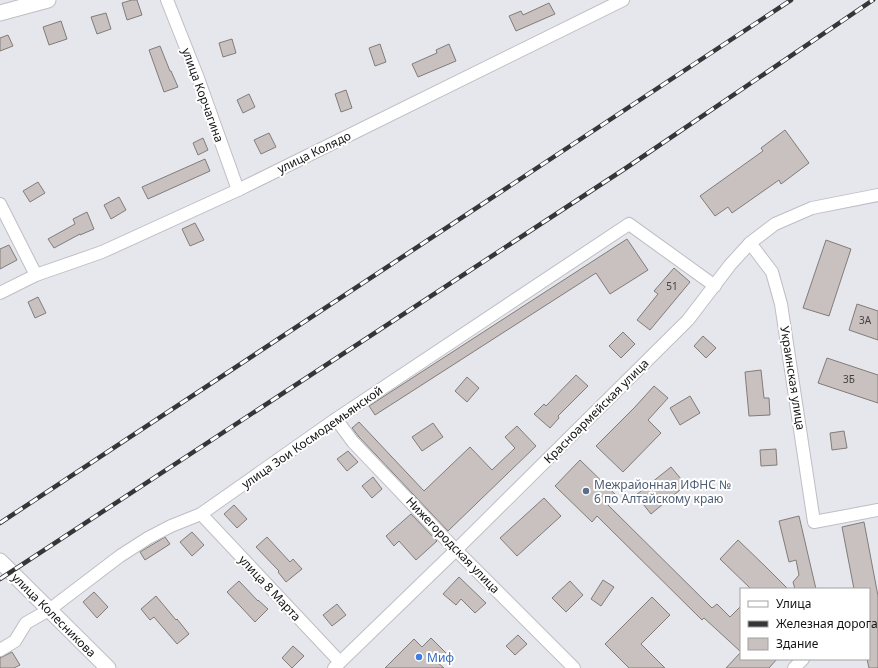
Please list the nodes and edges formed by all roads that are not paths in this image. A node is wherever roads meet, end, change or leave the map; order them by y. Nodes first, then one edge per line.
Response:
1 (48, 0) edge
2 (167, 0) edge
3 (623, 0) edge
4 (0, 13) edge
5 (238, 190) junction
6 (878, 195) edge
7 (0, 204) edge
8 (750, 243) junction
9 (36, 275) junction
10 (715, 286) junction
11 (0, 293) edge
12 (336, 419) junction
13 (878, 510) edge
14 (201, 514) junction
15 (456, 550) junction
16 (0, 561) edge
17 (49, 610) junction
18 (0, 650) edge
19 (802, 660) edge
20 (337, 665) edge
21 (108, 668) edge
22 (574, 668) edge
23 (794, 668) edge

1 - 4 street
2 - 5 street, улица Корчагина
3 - 5 street, улица Колядо
5 - 9 street, улица Колядо
6 - 8 street, Красноармейская улица
7 - 9 street
8 - 10 street, Красноармейская улица
8 - 13 street, Украинская улица
9 - 11 street, улица Колядо
10 - 12 street, улица Зои Космодемьянской
10 - 15 street, Красноармейская улица
12 - 14 street, улица Зои Космодемьянской
12 - 15 street, Нижегородская улица
14 - 17 street, улица Зои Космодемьянской
14 - 20 street, улица 8 Марта
15 - 20 street, Красноармейская улица
15 - 22 street, Нижегородская улица
16 - 17 street, улица Колесникова
17 - 18 street, улица Зои Космодемьянской
17 - 21 street, улица Колесникова
19 - 23 street

